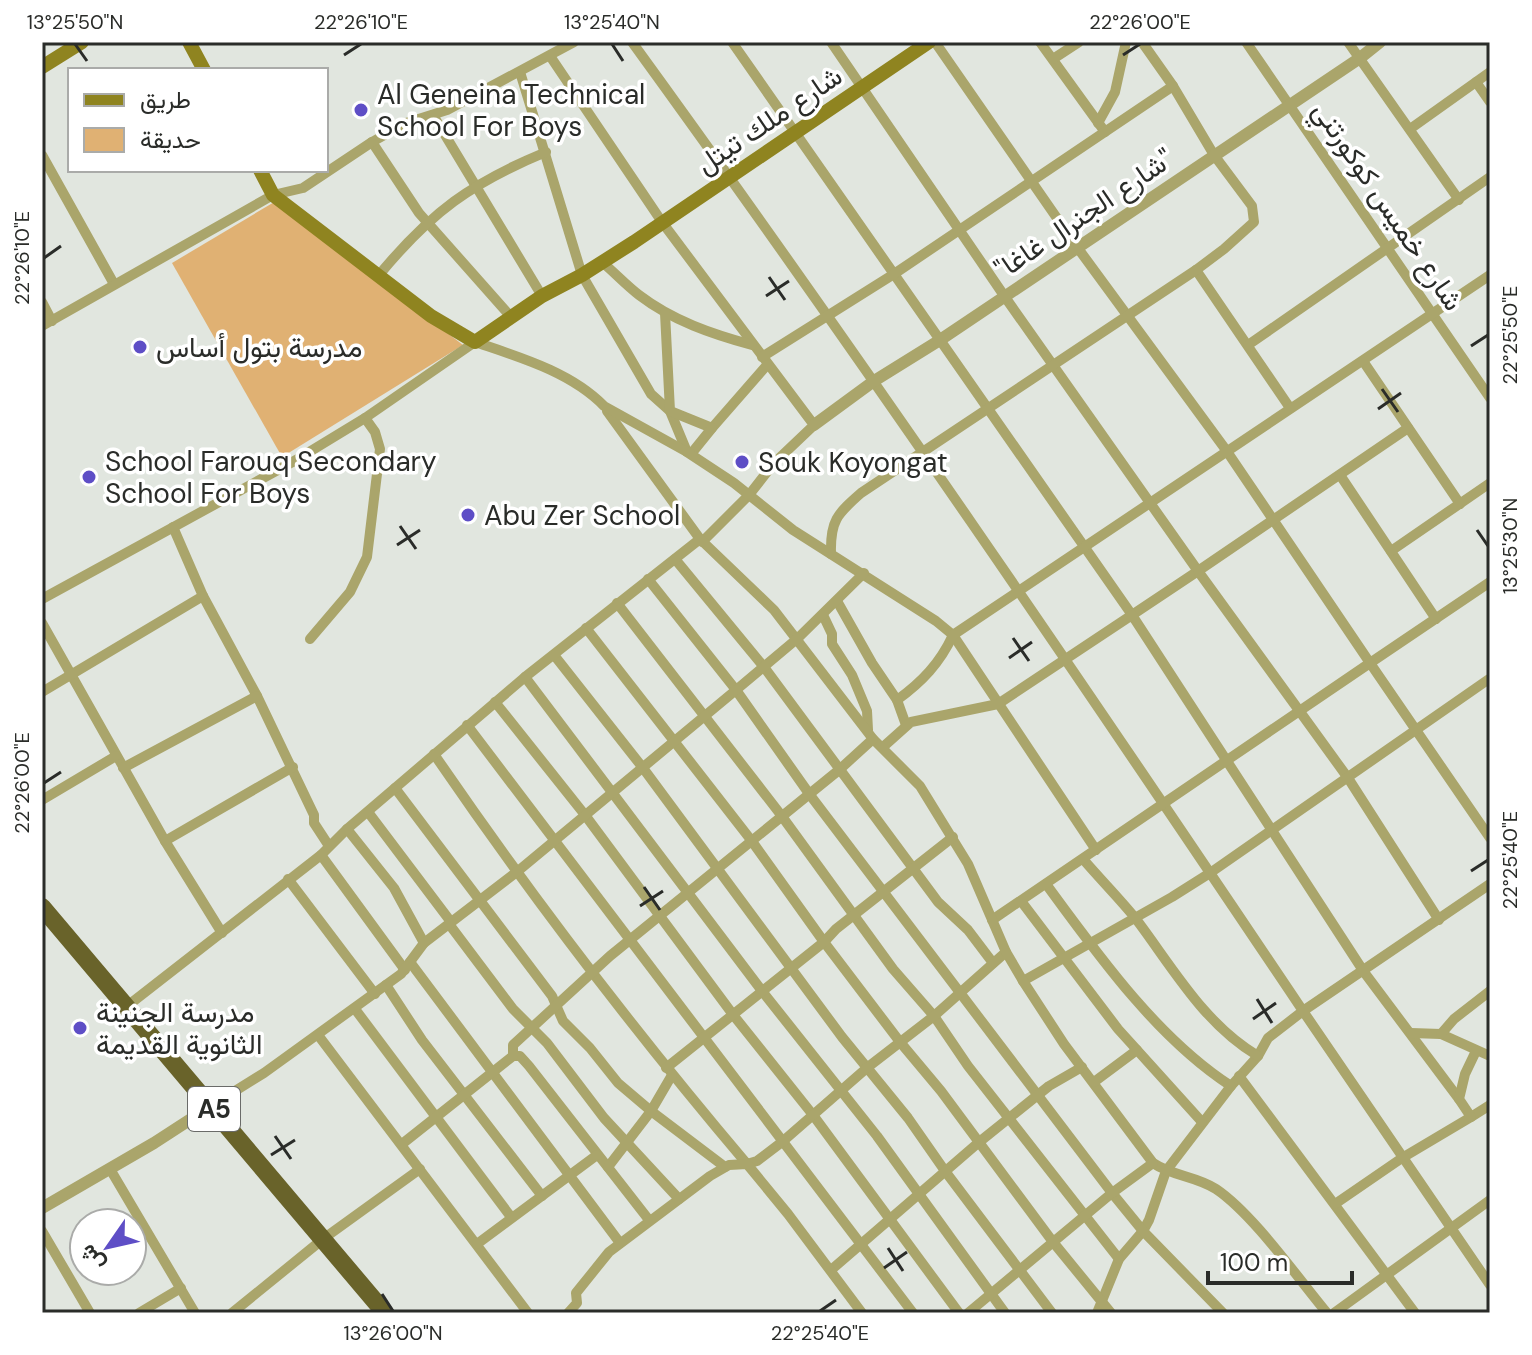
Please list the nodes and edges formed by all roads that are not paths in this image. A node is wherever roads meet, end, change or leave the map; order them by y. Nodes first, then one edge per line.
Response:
1 (82, 42) edge
2 (189, 42) edge
3 (574, 42) edge
4 (632, 42) edge
5 (732, 42) edge
6 (831, 42) edge
7 (932, 42) edge
8 (1040, 42) edge
9 (1079, 42) edge
10 (1126, 42) edge
11 (1142, 42) edge
12 (1246, 42) edge
13 (1348, 42) edge
14 (1380, 42) edge
15 (550, 56) junction
16 (1360, 58) junction
17 (1053, 59) junction
18 (42, 67) edge
19 (203, 68) edge
20 (520, 72) junction
21 (1490, 72) edge
22 (1476, 82) junction
23 (1173, 86) junction
24 (863, 89) junction
25 (1490, 102) edge
26 (1289, 104) junction
27 (433, 115) junction
28 (1102, 128) junction
29 (1410, 129) junction
30 (797, 133) junction
31 (372, 142) junction
32 (546, 152) junction
33 (42, 155) edge
34 (1214, 155) junction
35 (328, 171) edge
36 (261, 172) edge
37 (327, 172) edge
38 (1490, 177) edge
39 (731, 178) junction
40 (1031, 181) junction
41 (474, 186) junction
42 (273, 195) junction
43 (1459, 200) junction
44 (426, 221) junction
45 (662, 222) junction
46 (961, 230) junction
47 (1077, 247) junction
48 (1389, 248) junction
49 (602, 262) junction
50 (1196, 270) junction
51 (894, 274) junction
52 (379, 275) junction
53 (582, 275) junction
54 (1490, 275) edge
55 (114, 284) junction
56 (542, 296) junction
57 (1005, 297) junction
58 (42, 302) edge
59 (665, 313) junction
60 (1433, 314) junction
61 (511, 317) junction
62 (829, 317) junction
63 (1127, 317) junction
64 (47, 323) edge
65 (940, 340) junction
66 (475, 342) junction
67 (752, 345) junction
68 (1248, 345) junction
69 (764, 361) junction
70 (1363, 361) junction
71 (1053, 364) junction
72 (874, 381) junction
73 (1486, 382) edge
74 (1490, 398) edge
75 (604, 406) junction
76 (1290, 408) junction
77 (987, 410) junction
78 (670, 411) junction
79 (365, 418) junction
80 (814, 425) junction
81 (712, 428) junction
82 (1408, 428) junction
83 (1226, 450) junction
84 (689, 453) junction
85 (923, 453) junction
86 (1340, 475) junction
87 (1490, 483) edge
88 (749, 495) junction
89 (1151, 501) junction
90 (1460, 504) junction
91 (1273, 519) junction
92 (173, 527) junction
93 (701, 540) junction
94 (1084, 546) junction
95 (1391, 551) junction
96 (831, 554) junction
97 (675, 559) junction
98 (1198, 571) junction
99 (864, 573) junction
100 (648, 579) junction
101 (1490, 582) edge
102 (1017, 593) junction
103 (203, 596) junction
104 (42, 599) edge
105 (837, 601) junction
106 (617, 603) junction
107 (823, 615) junction
108 (1132, 615) junction
109 (1436, 619) junction
110 (42, 623) edge
111 (586, 628) junction
112 (953, 635) junction
113 (798, 638) junction
114 (310, 639) dead end
115 (554, 655) junction
116 (1065, 661) junction
117 (1370, 663) junction
118 (764, 667) junction
119 (70, 675) junction
120 (525, 677) junction
121 (1490, 679) edge
122 (736, 690) junction
123 (42, 692) edge
124 (257, 696) junction
125 (897, 700) junction
126 (495, 702) junction
127 (998, 704) junction
128 (1300, 713) junction
129 (704, 717) junction
130 (467, 725) junction
131 (906, 725) junction
132 (1415, 730) junction
133 (871, 735) junction
134 (675, 741) junction
135 (883, 747) junction
136 (434, 754) junction
137 (116, 756) junction
138 (1227, 759) junction
139 (293, 767) junction
140 (123, 768) junction
141 (643, 768) junction
142 (839, 770) junction
143 (1348, 778) junction
144 (395, 788) junction
145 (613, 792) junction
146 (810, 795) junction
147 (42, 800) edge
148 (1163, 802) junction
149 (368, 812) junction
150 (585, 815) junction
151 (781, 815) junction
152 (347, 829) junction
153 (1271, 829) junction
154 (953, 837) junction
155 (1490, 838) edge
156 (555, 839) junction
157 (751, 840) junction
158 (165, 841) junction
159 (329, 846) junction
160 (1096, 850) junction
161 (321, 855) junction
162 (1083, 859) junction
163 (913, 867) junction
164 (718, 869) junction
165 (518, 871) junction
166 (1210, 873) junction
167 (288, 879) junction
168 (1046, 884) junction
169 (1490, 884) edge
170 (885, 891) junction
171 (688, 893) junction
172 (479, 901) junction
173 (1021, 901) junction
174 (42, 907) edge
175 (854, 915) junction
176 (659, 916) junction
177 (1135, 918) junction
178 (992, 920) junction
179 (1439, 920) junction
180 (450, 923) junction
181 (222, 933) junction
182 (629, 940) junction
183 (824, 942) junction
184 (424, 943) junction
185 (1090, 944) junction
186 (1006, 952) junction
187 (1063, 958) junction
188 (993, 963) junction
189 (408, 966) junction
190 (792, 967) junction
191 (1364, 972) junction
192 (592, 973) junction
193 (1023, 981) junction
194 (386, 985) junction
195 (762, 991) junction
196 (1490, 991) edge
197 (961, 992) junction
198 (375, 994) junction
199 (557, 1004) junction
200 (126, 1007) junction
201 (355, 1009) junction
202 (1303, 1011) junction
203 (734, 1016) junction
204 (934, 1016) junction
205 (534, 1027) junction
206 (1411, 1033) junction
207 (1441, 1034) junction
208 (318, 1035) junction
209 (705, 1037) junction
210 (900, 1042) junction
211 (1137, 1050) junction
212 (1476, 1051) junction
213 (513, 1056) junction
214 (1258, 1056) junction
215 (1490, 1056) edge
216 (868, 1067) junction
217 (1082, 1067) junction
218 (669, 1071) junction
219 (492, 1072) junction
220 (1239, 1076) junction
221 (1094, 1082) junction
222 (1231, 1086) junction
223 (839, 1091) junction
224 (463, 1094) junction
225 (1038, 1096) junction
226 (1459, 1099) junction
227 (1490, 1105) edge
228 (211, 1106) junction
229 (651, 1111) junction
230 (813, 1115) junction
231 (435, 1117) junction
232 (1471, 1117) junction
233 (1010, 1120) junction
234 (1202, 1122) junction
235 (782, 1142) junction
236 (629, 1143) junction
237 (978, 1143) junction
238 (402, 1144) junction
239 (597, 1155) junction
240 (1402, 1158) junction
241 (1153, 1163) junction
242 (747, 1164) junction
243 (608, 1167) junction
244 (725, 1167) junction
245 (110, 1169) junction
246 (420, 1169) junction
247 (945, 1171) junction
248 (1166, 1171) junction
249 (569, 1175) junction
250 (1112, 1193) junction
251 (917, 1195) junction
252 (542, 1196) junction
253 (679, 1199) junction
254 (1490, 1200) edge
255 (1335, 1204) junction
256 (42, 1208) edge
257 (511, 1217) junction
258 (1084, 1218) junction
259 (889, 1219) junction
260 (649, 1220) junction
261 (1451, 1229) junction
262 (42, 1231) edge
263 (1143, 1231) junction
264 (323, 1239) junction
265 (1053, 1242) junction
266 (620, 1243) junction
267 (477, 1244) junction
268 (859, 1244) junction
269 (1119, 1259) junction
270 (831, 1270) junction
271 (1020, 1271) junction
272 (1388, 1275) junction
273 (1490, 1285) edge
274 (181, 1288) junction
275 (990, 1294) junction
276 (1102, 1302) junction
277 (90, 1313) edge
278 (139, 1313) edge
279 (195, 1313) edge
280 (232, 1313) edge
281 (385, 1313) edge
282 (528, 1313) edge
283 (568, 1313) edge
284 (862, 1313) edge
285 (913, 1313) edge
286 (959, 1313) edge
287 (968, 1313) edge
288 (1005, 1313) edge
289 (1052, 1313) edge
290 (1097, 1313) edge
291 (1111, 1313) edge
292 (1223, 1313) edge
293 (1327, 1313) edge
294 (1334, 1313) edge
295 (1415, 1313) edge

1 - 18 main road
2 - 19 main road
3 - 15 street
4 - 39 street
5 - 30 street
6 - 24 street
7 - 24 main road, شارع ملك تيتل
7 - 40 street
8 - 17 street
9 - 17 street
10 - 28 street
11 - 23 street
12 - 26 street, شارع خميس كوكورتني
13 - 16 street
14 - 16 street, "شارع الجنرال غاغا"
15 - 20 street
15 - 45 street
16 - 26 street, "شارع الجنرال غاغا"
16 - 29 street
17 - 28 street
20 - 27 street
20 - 32 street
21 - 22 street
22 - 25 street
22 - 29 street
23 - 28 street
23 - 34 street
24 - 30 main road, شارع ملك تيتل
24 - 46 street
26 - 34 street, "شارع الجنرال غاغا"
26 - 48 street, شارع خميس كوكورتني
27 - 31 street
27 - 41 street
28 - 40 street
29 - 43 street
30 - 39 main road, شارع ملك تيتل
30 - 51 street
31 - 35 street
31 - 44 street
32 - 41 street
32 - 53 street
33 - 55 street
34 - 47 street, "شارع الجنرال غاغا"
34 - 50 street
36 - 42 main road
37 - 42 street
38 - 43 street
39 - 45 main road, شارع ملك تيتل
39 - 62 street
40 - 46 street
40 - 47 street
41 - 44 street
41 - 56 street
42 - 52 main road
42 - 55 street
43 - 48 street
44 - 52 street
44 - 61 street
45 - 49 main road, شارع ملك تيتل
45 - 67 street
46 - 51 street
46 - 57 street
47 - 57 street, "شارع الجنرال غاغا"
47 - 63 street
48 - 60 street, شارع خميس كوكورتني
48 - 68 street
49 - 53 main road, شارع ملك تيتل
49 - 59 street
50 - 63 street
50 - 68 street
51 - 62 street
51 - 65 street
52 - 66 main road
53 - 56 main road, شارع ملك تيتل
53 - 78 street
54 - 60 street
55 - 64 street
56 - 61 main road, شارع ملك تيتل
57 - 65 street, "شارع الجنرال غاغا"
57 - 71 street
58 - 64 street
59 - 67 street
59 - 78 street
60 - 70 street
60 - 73 street, شارع خميس كوكورتني
61 - 66 main road, شارع ملك تيتل
62 - 69 street
62 - 72 street
63 - 71 street
63 - 83 street
65 - 72 street, "شارع الجنرال غاغا"
65 - 77 street
66 - 75 street
66 - 79 street
67 - 69 street
68 - 76 street
69 - 80 street
69 - 81 street
70 - 76 street
70 - 82 street
71 - 77 street
71 - 89 street
72 - 80 street, "شارع الجنرال غاغا"
72 - 85 street
73 - 74 street, شارع خميس كوكورتني
75 - 84 street
75 - 93 street
76 - 83 street
77 - 85 street
77 - 94 street
78 - 81 street
78 - 84 street
79 - 92 street
79 - 114 street
80 - 88 street
81 - 84 street
82 - 86 street
82 - 90 street
83 - 89 street
83 - 91 street
84 - 88 street
85 - 96 street
85 - 102 street
86 - 91 street
86 - 95 street
87 - 90 street
88 - 93 street
88 - 96 street
89 - 94 street
89 - 98 street
90 - 95 street
91 - 98 street
91 - 117 street
92 - 103 street
92 - 104 street
93 - 97 street
93 - 113 street
94 - 102 street
94 - 108 street
95 - 109 street
96 - 99 street
97 - 100 street
97 - 118 street
98 - 108 street
98 - 128 street
99 - 105 street
99 - 112 street
100 - 106 street
100 - 122 street
101 - 109 street
102 - 112 street
102 - 116 street
103 - 119 street
103 - 124 street
105 - 107 street
105 - 125 street
106 - 111 street
106 - 129 street
107 - 113 street
107 - 133 street
108 - 116 street
108 - 138 street
109 - 117 street
110 - 119 street
111 - 115 street
111 - 134 street
112 - 125 street
112 - 127 street
113 - 118 street
113 - 133 street
115 - 120 street
115 - 141 street
116 - 127 street
116 - 148 street
117 - 128 street
117 - 132 street
118 - 122 street
118 - 142 street
119 - 123 street
119 - 137 street
120 - 126 street
120 - 145 street
121 - 132 street
122 - 129 street
122 - 146 street
124 - 139 street
124 - 140 street
125 - 131 street
126 - 130 street
126 - 150 street
127 - 131 street
127 - 160 street
128 - 138 street
128 - 143 street
129 - 134 street
129 - 151 street
130 - 136 street
130 - 156 street
131 - 135 street
132 - 143 street
132 - 155 street
133 - 135 street
133 - 142 street
134 - 141 street
134 - 157 street
135 - 154 street
136 - 144 street
136 - 165 street
137 - 140 street
137 - 147 street
138 - 148 street
138 - 153 street
139 - 158 street
139 - 159 street
140 - 158 street
141 - 145 street
141 - 164 street
142 - 146 street
142 - 163 street
143 - 153 street
143 - 179 street
144 - 149 street
144 - 172 street
145 - 150 street
145 - 171 street
146 - 151 street
146 - 170 street
148 - 160 street
148 - 166 street
149 - 152 street
149 - 180 street
150 - 156 street
150 - 176 street
151 - 157 street
151 - 175 street
152 - 159 street
152 - 184 street
153 - 166 street
153 - 191 street
154 - 163 street
154 - 178 street
156 - 165 street
156 - 182 street
157 - 164 street
157 - 183 street
158 - 181 street
159 - 161 street
160 - 162 street
161 - 167 street
161 - 189 street
162 - 168 street
162 - 177 street
163 - 170 street
163 - 188 street
164 - 171 street
164 - 190 street
165 - 172 street
165 - 192 street
166 - 177 street
166 - 202 street
167 - 181 street
167 - 198 street
168 - 173 street
168 - 185 street
169 - 179 street
170 - 175 street
170 - 197 street
171 - 176 street
171 - 195 street
172 - 180 street
172 - 199 street
173 - 178 street
173 - 187 street
174 - 200 highway, A5
175 - 183 street
175 - 204 street
176 - 182 street
176 - 203 street
177 - 185 street
177 - 214 street
178 - 186 street
179 - 191 street
180 - 184 street
180 - 205 street
181 - 200 street
182 - 192 street
182 - 209 street
183 - 190 street
183 - 210 street
184 - 189 street
185 - 187 street
185 - 222 street
186 - 188 street
186 - 193 street
187 - 193 street
187 - 211 street
188 - 197 street
189 - 194 street
189 - 219 street
190 - 195 street
190 - 216 street
191 - 202 street
191 - 206 street
192 - 199 street
192 - 218 street
193 - 217 street
194 - 198 street
194 - 224 street
195 - 203 street
195 - 223 street
196 - 207 street
197 - 204 street
197 - 225 street
198 - 201 street
199 - 205 street
199 - 229 street
200 - 228 highway, A5
201 - 208 street
201 - 231 street
202 - 214 street
202 - 240 street
203 - 209 street
203 - 230 street
204 - 210 street
204 - 233 street
205 - 213 street
205 - 236 street
206 - 207 street
206 - 226 street
207 - 212 street
208 - 228 street
208 - 238 street
209 - 218 street
209 - 235 street
210 - 216 street
210 - 237 street
211 - 221 street
211 - 234 street
212 - 215 street
212 - 226 street
213 - 219 street
213 - 239 street
214 - 220 street
216 - 223 street
216 - 247 street
217 - 221 street
217 - 225 street
218 - 229 street
218 - 242 street
219 - 224 street
219 - 249 street
220 - 222 street
220 - 255 street
221 - 241 street
222 - 234 street
223 - 230 street
223 - 251 street
224 - 231 street
224 - 252 street
225 - 233 street
225 - 250 street
226 - 232 street
227 - 232 street
228 - 245 street
228 - 264 highway, A5
229 - 236 street
229 - 244 street
230 - 235 street
230 - 259 street
231 - 238 street
231 - 257 street
232 - 240 street
233 - 237 street
233 - 258 street
234 - 248 street
235 - 242 street
235 - 268 street
236 - 243 street
236 - 253 street
237 - 247 street
237 - 265 street
238 - 246 street
239 - 243 street
239 - 249 street
240 - 255 street
240 - 261 street
241 - 248 street
241 - 250 street
242 - 244 street
242 - 270 street
243 - 260 street
244 - 253 street
245 - 256 street
245 - 274 street
246 - 264 street
246 - 267 street
247 - 251 street
247 - 271 street
248 - 263 street
248 - 293 street
249 - 252 street
249 - 266 street
250 - 258 street
250 - 263 street
251 - 259 street
251 - 275 street
252 - 257 street
253 - 260 street
254 - 261 street
255 - 272 street
257 - 267 street
258 - 265 street
258 - 269 street
259 - 268 street
259 - 286 street
260 - 266 street
261 - 272 street
261 - 273 street
262 - 277 street
263 - 269 street
263 - 292 street
264 - 280 street
264 - 281 highway, A5
265 - 271 street
265 - 276 street
266 - 283 street
267 - 282 street
268 - 270 street
268 - 285 street
269 - 276 street
270 - 284 street
271 - 275 street
271 - 289 street
272 - 294 street
272 - 295 street
274 - 278 street
274 - 279 street
275 - 287 street
275 - 288 street
276 - 290 street
276 - 291 street

